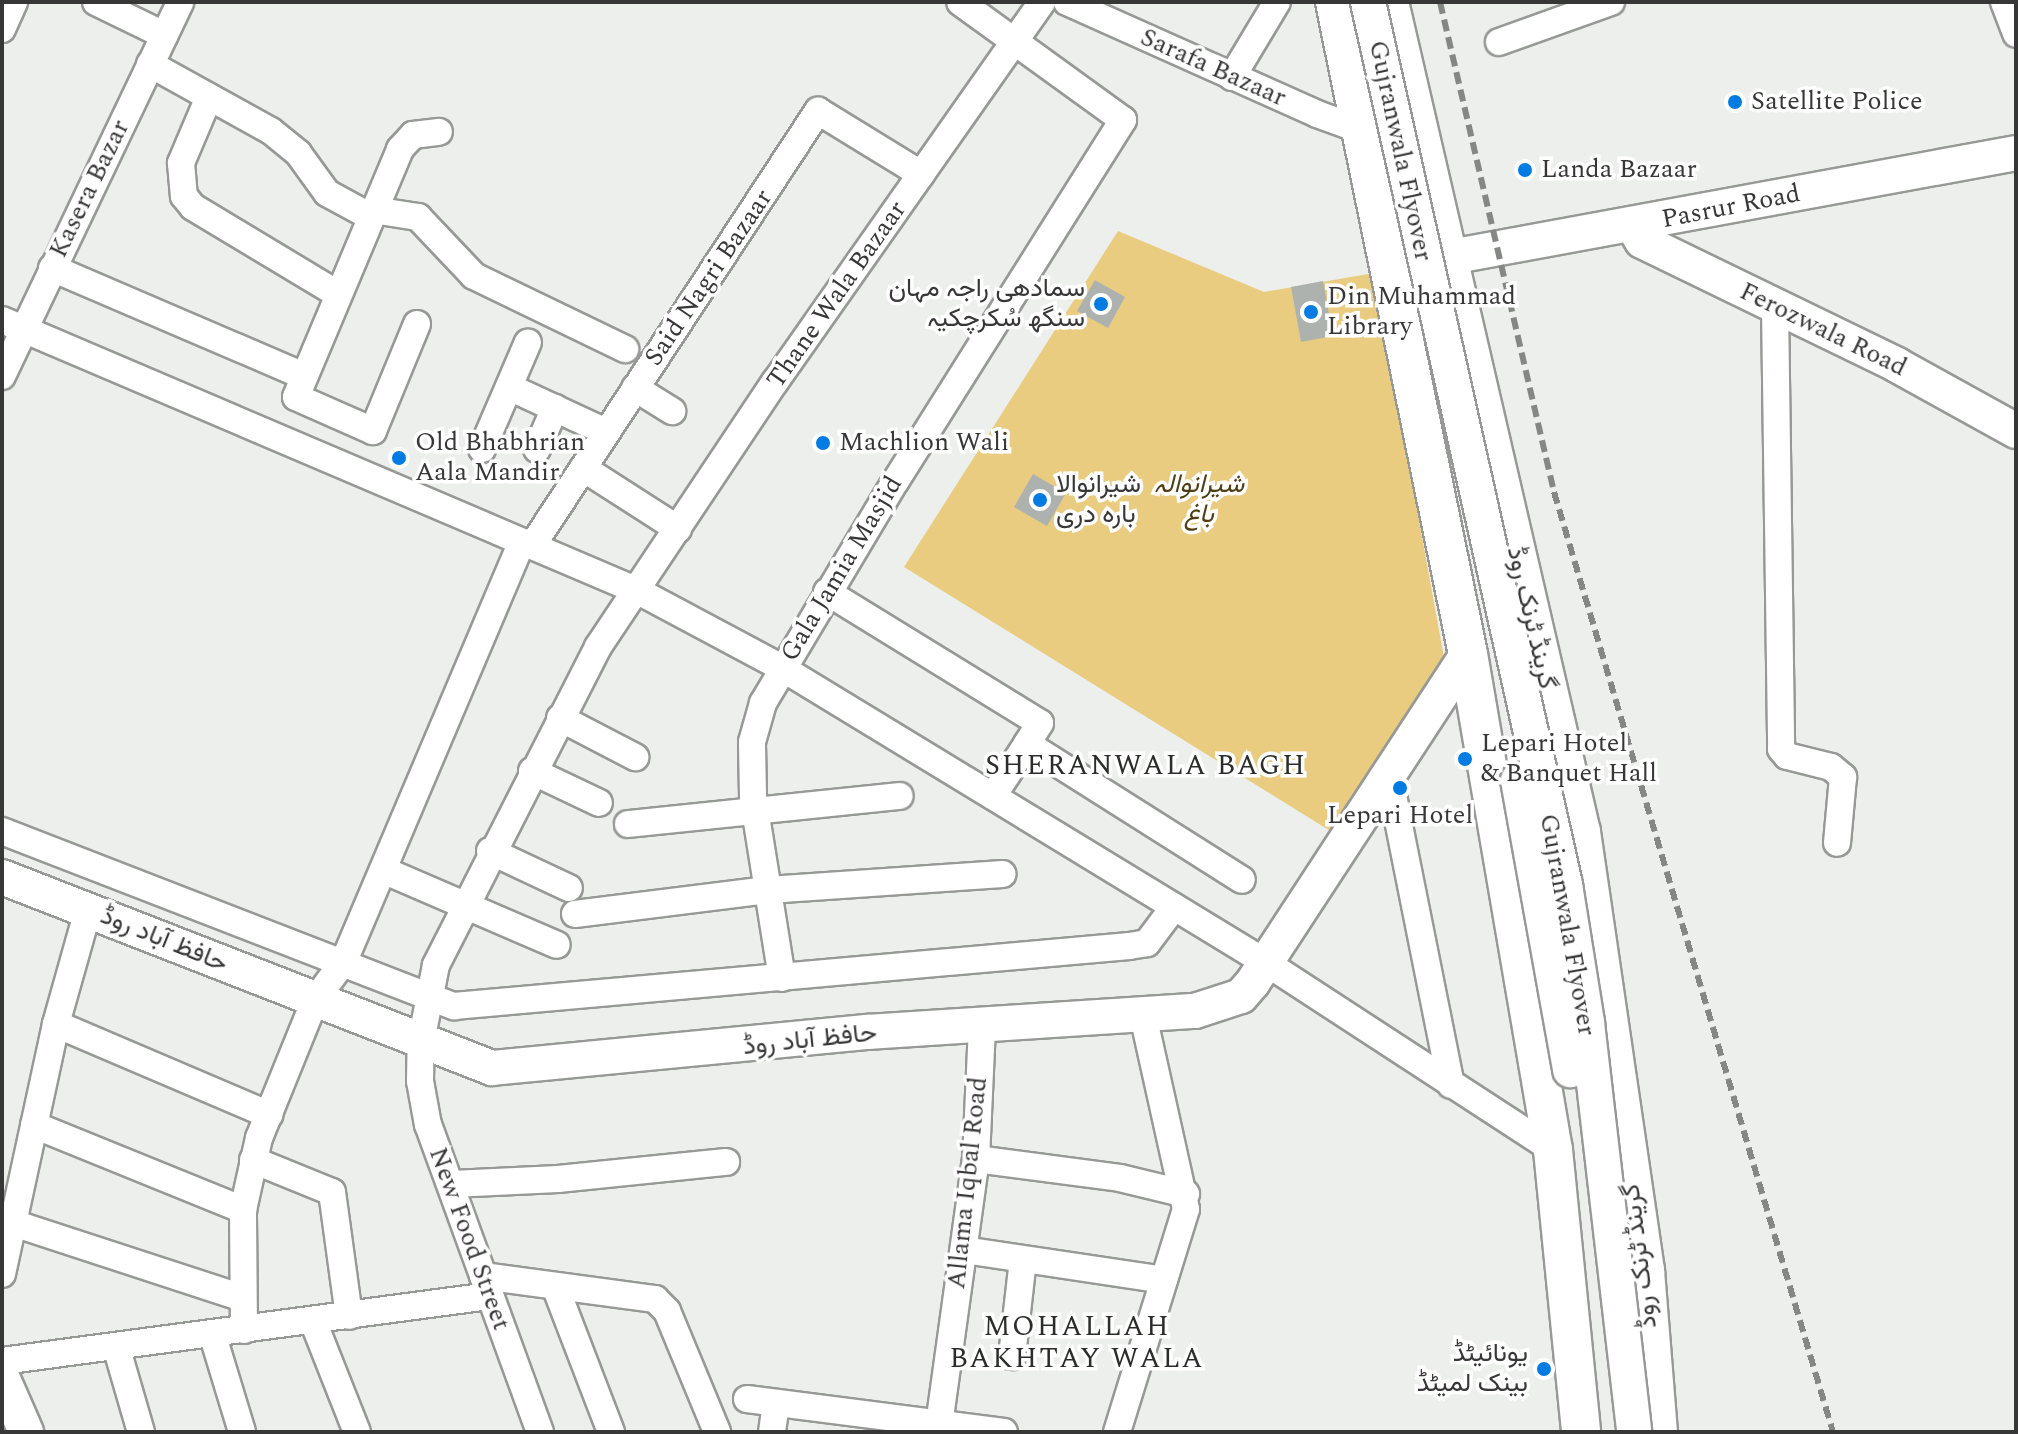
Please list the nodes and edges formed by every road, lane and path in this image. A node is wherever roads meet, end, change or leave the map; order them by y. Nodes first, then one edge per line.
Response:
1 (14, 2) edge
2 (96, 2) edge
3 (180, 2) edge
4 (960, 2) edge
5 (1042, 2) edge
6 (1067, 2) edge
7 (1276, 2) edge
8 (1335, 2) edge
9 (1346, 2) edge
10 (1368, 2) edge
11 (1389, 2) edge
12 (1611, 2) edge
13 (2004, 2) edge
14 (2, 29) edge
15 (2016, 34) edge
16 (164, 35) junction
17 (1499, 42) dead end
18 (1015, 44) junction
19 (150, 64) junction
20 (1232, 77) junction
21 (209, 97) junction
22 (1414, 118) junction
23 (1361, 130) junction
24 (439, 132) dead end
25 (2016, 153) edge
26 (2016, 172) edge
27 (921, 174) junction
28 (372, 213) junction
29 (1638, 233) junction
30 (52, 268) junction
31 (1448, 268) junction
32 (338, 294) junction
33 (1775, 306) junction
34 (12, 324) edge
35 (417, 324) dead end
36 (528, 342) dead end
37 (625, 349) dead end
38 (2, 376) edge
39 (304, 376) junction
40 (509, 387) junction
41 (635, 388) junction
42 (555, 408) junction
43 (672, 411) dead end
44 (2016, 426) edge
45 (606, 432) junction
46 (482, 449) dead end
47 (537, 449) dead end
48 (583, 468) junction
49 (678, 529) junction
50 (527, 544) junction
51 (638, 591) junction
52 (827, 592) junction
53 (1468, 654) junction
54 (782, 668) junction
55 (560, 718) junction
56 (1027, 744) junction
57 (635, 757) dead end
58 (1388, 770) junction
59 (532, 771) junction
60 (900, 796) dead end
61 (993, 796) junction
62 (599, 803) dead end
63 (756, 809) junction
64 (628, 824) dead end
65 (2, 831) edge
66 (1837, 843) dead end
67 (490, 851) junction
68 (383, 870) junction
69 (1002, 874) dead end
70 (2, 877) edge
71 (1242, 880) dead end
72 (569, 888) dead end
73 (768, 890) junction
74 (464, 904) junction
75 (1174, 907) junction
76 (88, 910) junction
77 (575, 914) dead end
78 (557, 945) dead end
79 (344, 961) junction
80 (1265, 962) junction
81 (782, 978) junction
82 (426, 995) junction
83 (315, 1000) junction
84 (1142, 1011) junction
85 (56, 1024) junction
86 (982, 1028) junction
87 (421, 1042) junction
88 (1451, 1085) junction
89 (269, 1115) junction
90 (34, 1125) junction
91 (1553, 1150) junction
92 (976, 1159) junction
93 (253, 1160) junction
94 (726, 1162) dead end
95 (452, 1184) junction
96 (1186, 1194) junction
97 (243, 1210) junction
98 (13, 1223) junction
99 (964, 1250) junction
100 (1023, 1260) junction
101 (2, 1274) edge
102 (1164, 1280) junction
103 (486, 1286) junction
104 (555, 1286) junction
105 (243, 1298) junction
106 (349, 1316) junction
107 (313, 1321) junction
108 (244, 1330) junction
109 (212, 1333) junction
110 (116, 1346) junction
111 (1012, 1356) dead end
112 (2, 1361) edge
113 (2, 1377) edge
114 (747, 1399) dead end
115 (776, 1403) junction
116 (868, 1423) edge
117 (938, 1427) edge
118 (26, 1432) edge
119 (141, 1432) edge
120 (242, 1432) edge
121 (357, 1432) edge
122 (540, 1432) edge
123 (611, 1432) edge
124 (717, 1432) edge
125 (772, 1432) edge
126 (1001, 1432) edge
127 (1117, 1432) edge
128 (1581, 1432) edge
129 (1612, 1432) edge
130 (1634, 1432) edge
131 (1658, 1432) edge

1 - 14 street
2 - 16 street
3 - 16 street, Kasera Bazar
4 - 18 street
5 - 18 street, Thane Wala Bazaar
6 - 20 street, Sarafa Bazaar
7 - 20 street
8 - 23 highway
9 - 129 main road, Gujranwala Flyover, bridge
10 - 130 main road, Gujranwala Flyover, bridge
11 - 22 highway, گرینڈ ٹرنک روڈ
12 - 17 street
13 - 15 street
16 - 19 street, Kasera Bazar
18 - 27 street, Thane Wala Bazaar
18 - 52 street, Gala Jamia Masjid
19 - 21 street
19 - 30 street, Kasera Bazar
20 - 23 street, Sarafa Bazaar
21 - 28 street
21 - 32 street
22 - 23 street
22 - 31 highway, گرینڈ ٹرنک روڈ
23 - 53 highway
24 - 28 street
25 - 29 main road, Pasrur Road
26 - 29 main road, Pasrur Road
27 - 41 street, Said Nagri Bazaar
27 - 49 street, Thane Wala Bazaar
28 - 32 street
28 - 37 street
29 - 31 main road, Pasrur Road
29 - 33 main road, Ferozwala Road
30 - 34 street, Kasera Bazar
30 - 39 street
31 - 131 highway, گرینڈ ٹرنک روڈ
32 - 39 street
33 - 44 main road, Ferozwala Road
33 - 66 street
34 - 38 street, Kasera Bazar
34 - 50 street
35 - 39 street
36 - 40 street
40 - 42 street
40 - 46 street
41 - 43 street
41 - 45 street, Said Nagri Bazaar
42 - 45 street
42 - 47 street
45 - 48 street, Said Nagri Bazaar
48 - 49 street
48 - 50 street, Said Nagri Bazaar
49 - 51 street, Thane Wala Bazaar
50 - 51 street
50 - 68 street, Said Nagri Bazaar
51 - 54 street
51 - 55 street, Thane Wala Bazaar
52 - 54 street, Gala Jamia Masjid
52 - 56 street
53 - 58 main road, حافظ آباد روڈ
53 - 91 highway
54 - 61 street
54 - 63 street, Gala Jamia Masjid
55 - 57 street
55 - 59 street, Thane Wala Bazaar
56 - 61 street
56 - 71 street
58 - 80 main road, حافظ آباد روڈ
58 - 88 street
59 - 62 street
59 - 67 street, New Food Street
60 - 63 street
61 - 75 street
63 - 64 street
63 - 73 street, Gala Jamia Masjid
65 - 79 street
67 - 72 street
67 - 74 street, New Food Street
68 - 74 street
68 - 79 street, Said Nagri Bazaar
69 - 73 street
70 - 76 main road, حافظ آباد روڈ
73 - 77 street
73 - 81 street, Gala Jamia Masjid
74 - 78 street
74 - 82 street, New Food Street
75 - 80 street
75 - 81 street
76 - 83 main road, حافظ آباد روڈ
76 - 85 street
79 - 82 street
79 - 83 street, Said Nagri Bazaar
80 - 84 main road, حافظ آباد روڈ
80 - 88 street
81 - 82 street
82 - 87 street, New Food Street
83 - 87 main road, حافظ آباد روڈ
83 - 89 street, Said Nagri Bazaar
84 - 86 main road, حافظ آباد روڈ
84 - 96 street
85 - 89 street
85 - 90 street
86 - 87 main road, حافظ آباد روڈ
86 - 92 street, Allama Iqbal Road
87 - 95 street, New Food Street
88 - 91 street
89 - 93 street, Said Nagri Bazaar
90 - 97 street
90 - 98 street
91 - 128 highway
92 - 96 street
92 - 99 street, Allama Iqbal Road
93 - 97 street, Said Nagri Bazaar
93 - 106 street
94 - 95 street
95 - 103 street, New Food Street
96 - 102 street
97 - 105 street, Said Nagri Bazaar
98 - 101 street
98 - 105 street
99 - 100 street
99 - 117 street, Allama Iqbal Road
100 - 102 street
100 - 111 street
102 - 127 street
103 - 104 street
103 - 106 street
103 - 122 street, New Food Street
104 - 123 street
104 - 124 street
105 - 108 street, Said Nagri Bazaar
106 - 107 street
107 - 108 street
107 - 121 street
108 - 109 street
109 - 110 street
109 - 120 street
110 - 112 street
110 - 119 street
113 - 118 main road
114 - 115 street
115 - 116 street
115 - 125 street
116 - 117 street
117 - 126 street

